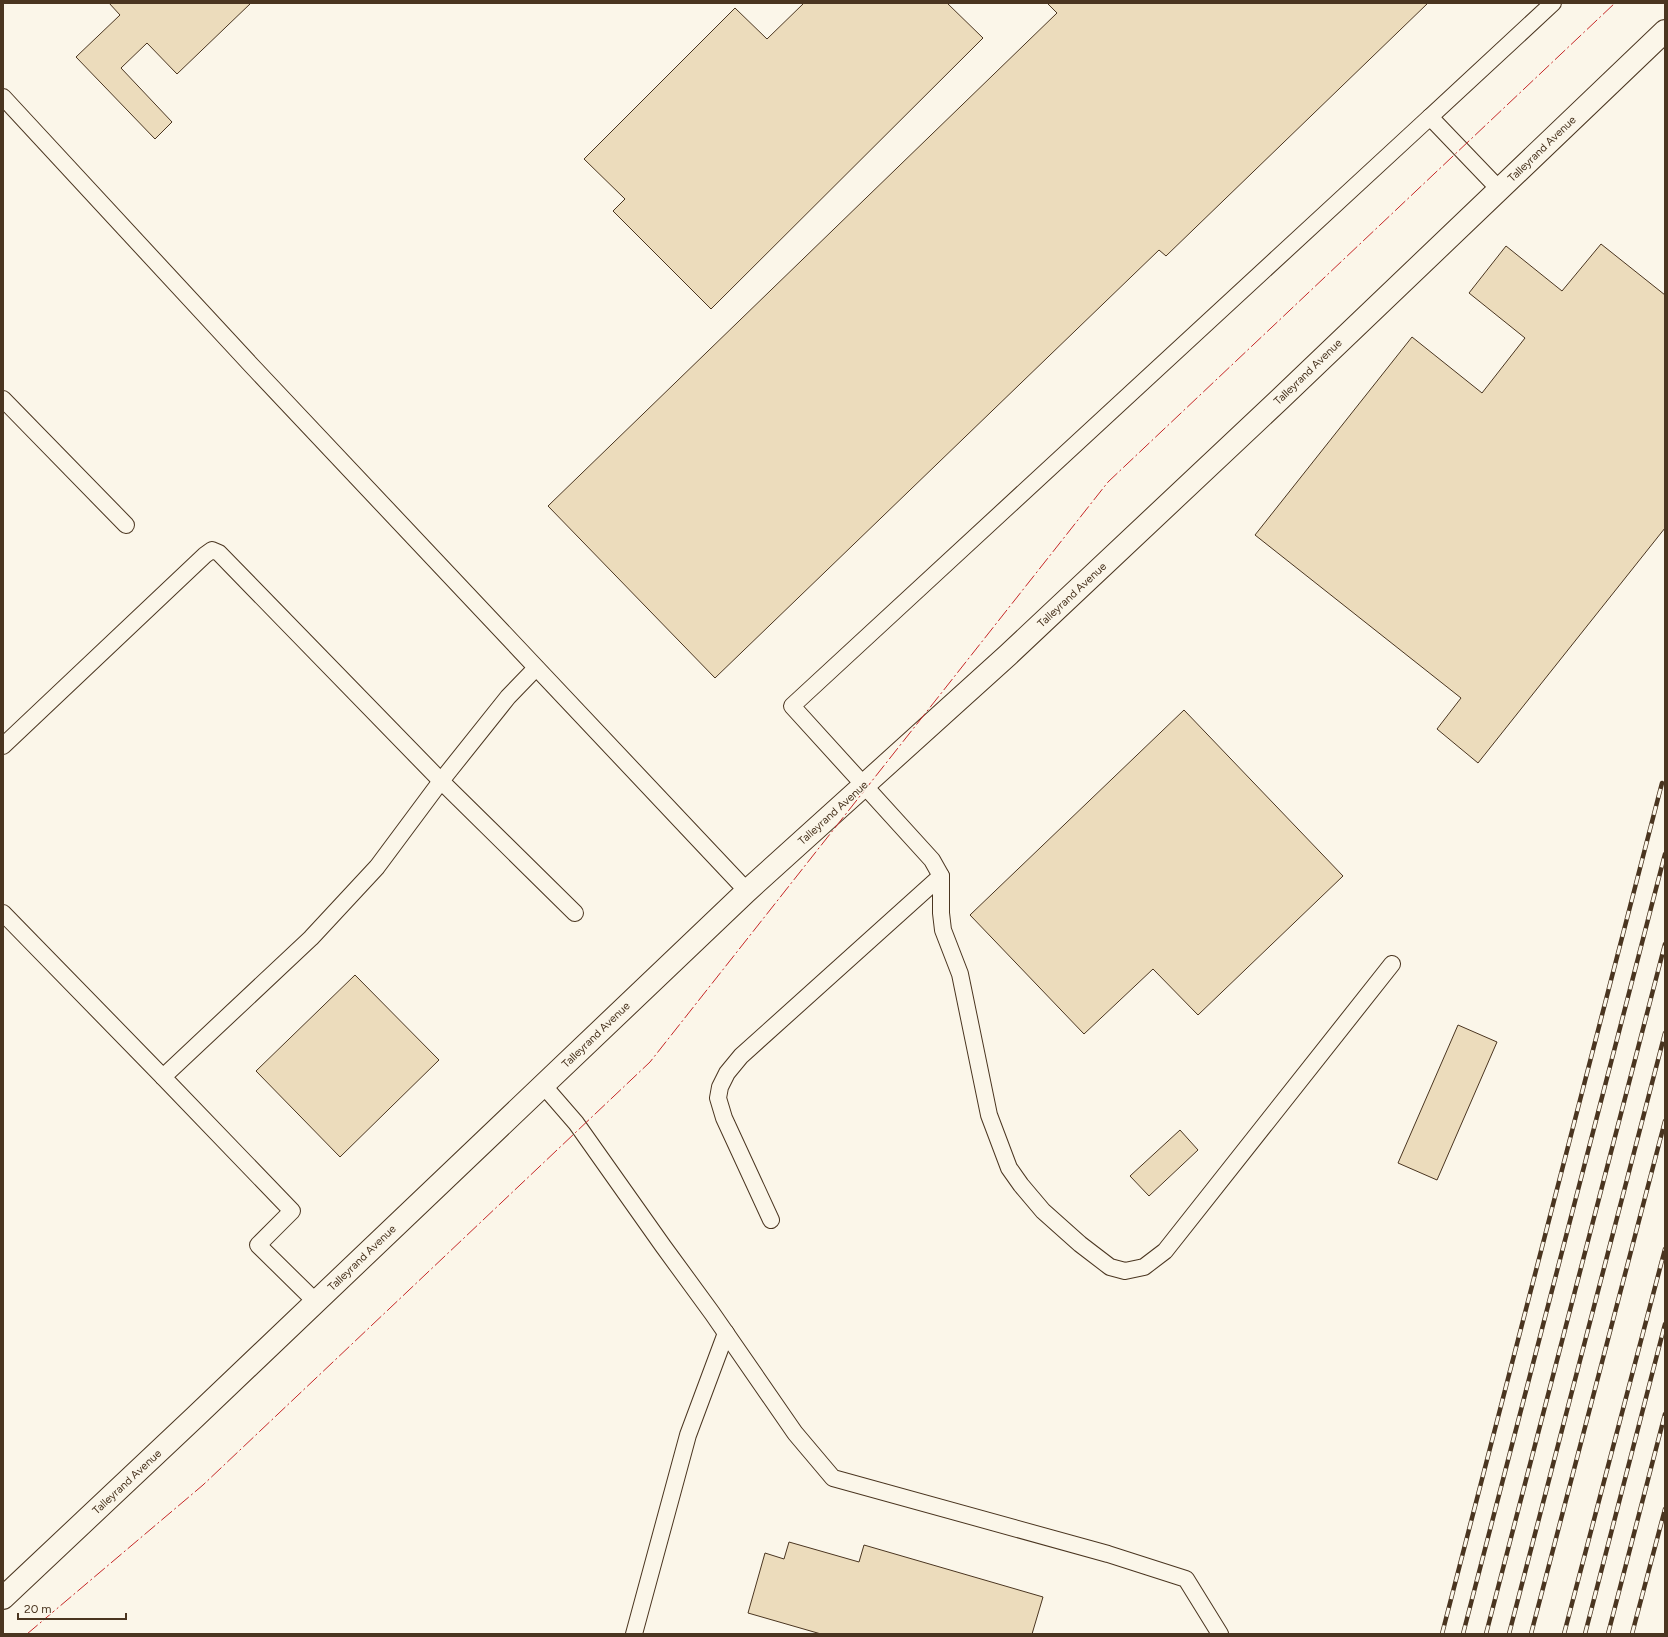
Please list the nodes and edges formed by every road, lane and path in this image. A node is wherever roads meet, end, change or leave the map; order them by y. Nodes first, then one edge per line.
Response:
1 (1554, 3) edge
2 (1665, 31) edge
3 (3, 97) edge
4 (1430, 117) junction
5 (1500, 189) junction
6 (3, 399) edge
7 (126, 525) dead end
8 (536, 668) junction
9 (3, 746) edge
10 (441, 781) junction
11 (864, 785) junction
12 (941, 876) junction
13 (747, 891) junction
14 (575, 912) dead end
15 (3, 913) edge
16 (1392, 964) dead end
17 (163, 1077) junction
18 (543, 1085) junction
19 (771, 1220) dead end
20 (316, 1302) junction
21 (726, 1333) junction
22 (3, 1598) edge
23 (634, 1634) edge
24 (1220, 1634) edge

1 - 4 lane
2 - 5 street, Talleyrand Avenue
3 - 8 lane
4 - 5 lane
4 - 11 lane
5 - 11 street, Talleyrand Avenue
6 - 7 lane
8 - 10 lane
8 - 13 lane
9 - 10 lane
10 - 14 lane
10 - 17 lane
11 - 12 lane
11 - 13 street, Talleyrand Avenue
12 - 16 lane
12 - 19 lane
13 - 18 street, Talleyrand Avenue
15 - 17 lane
17 - 20 lane
18 - 20 street, Talleyrand Avenue
18 - 21 lane
20 - 22 street, Talleyrand Avenue
21 - 23 lane
21 - 24 lane

